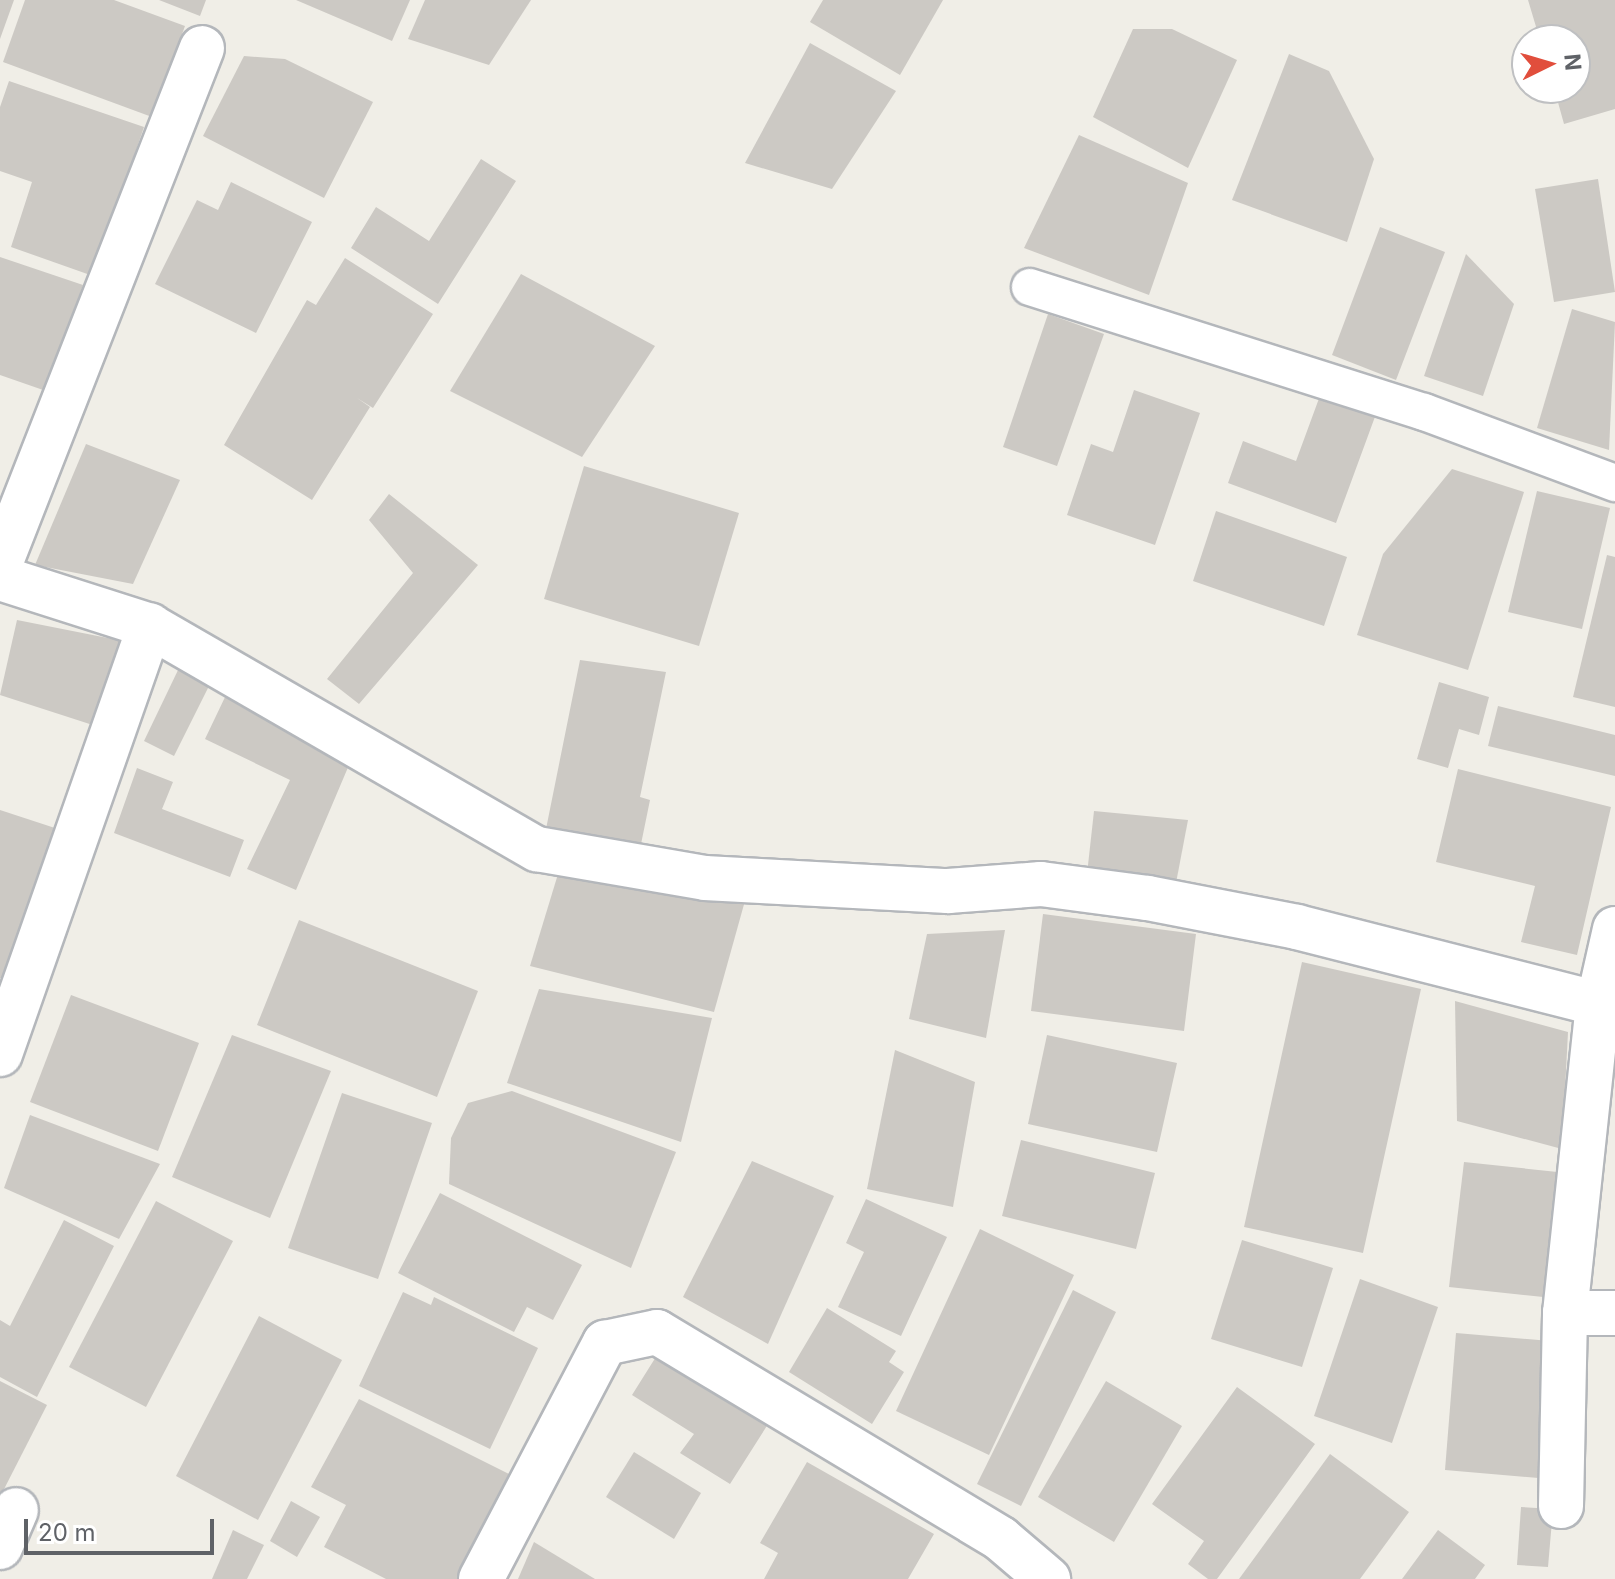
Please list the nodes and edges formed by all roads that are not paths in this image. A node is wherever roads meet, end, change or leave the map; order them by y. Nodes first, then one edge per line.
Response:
1 (202, 48) dead end
2 (1030, 287) dead end
3 (1615, 483) edge
4 (0, 564) edge
5 (0, 578) edge
6 (150, 626) junction
7 (1615, 929) edge
8 (1598, 1004) junction
9 (0, 1054) edge
10 (1565, 1313) junction
11 (1615, 1313) edge
12 (1561, 1506) dead end
13 (481, 1579) edge
14 (1048, 1579) edge

1 - 4 street
2 - 3 lane
5 - 6 street
6 - 8 street
6 - 9 street
7 - 8 street
8 - 10 street
10 - 11 street
10 - 12 street
13 - 14 street

